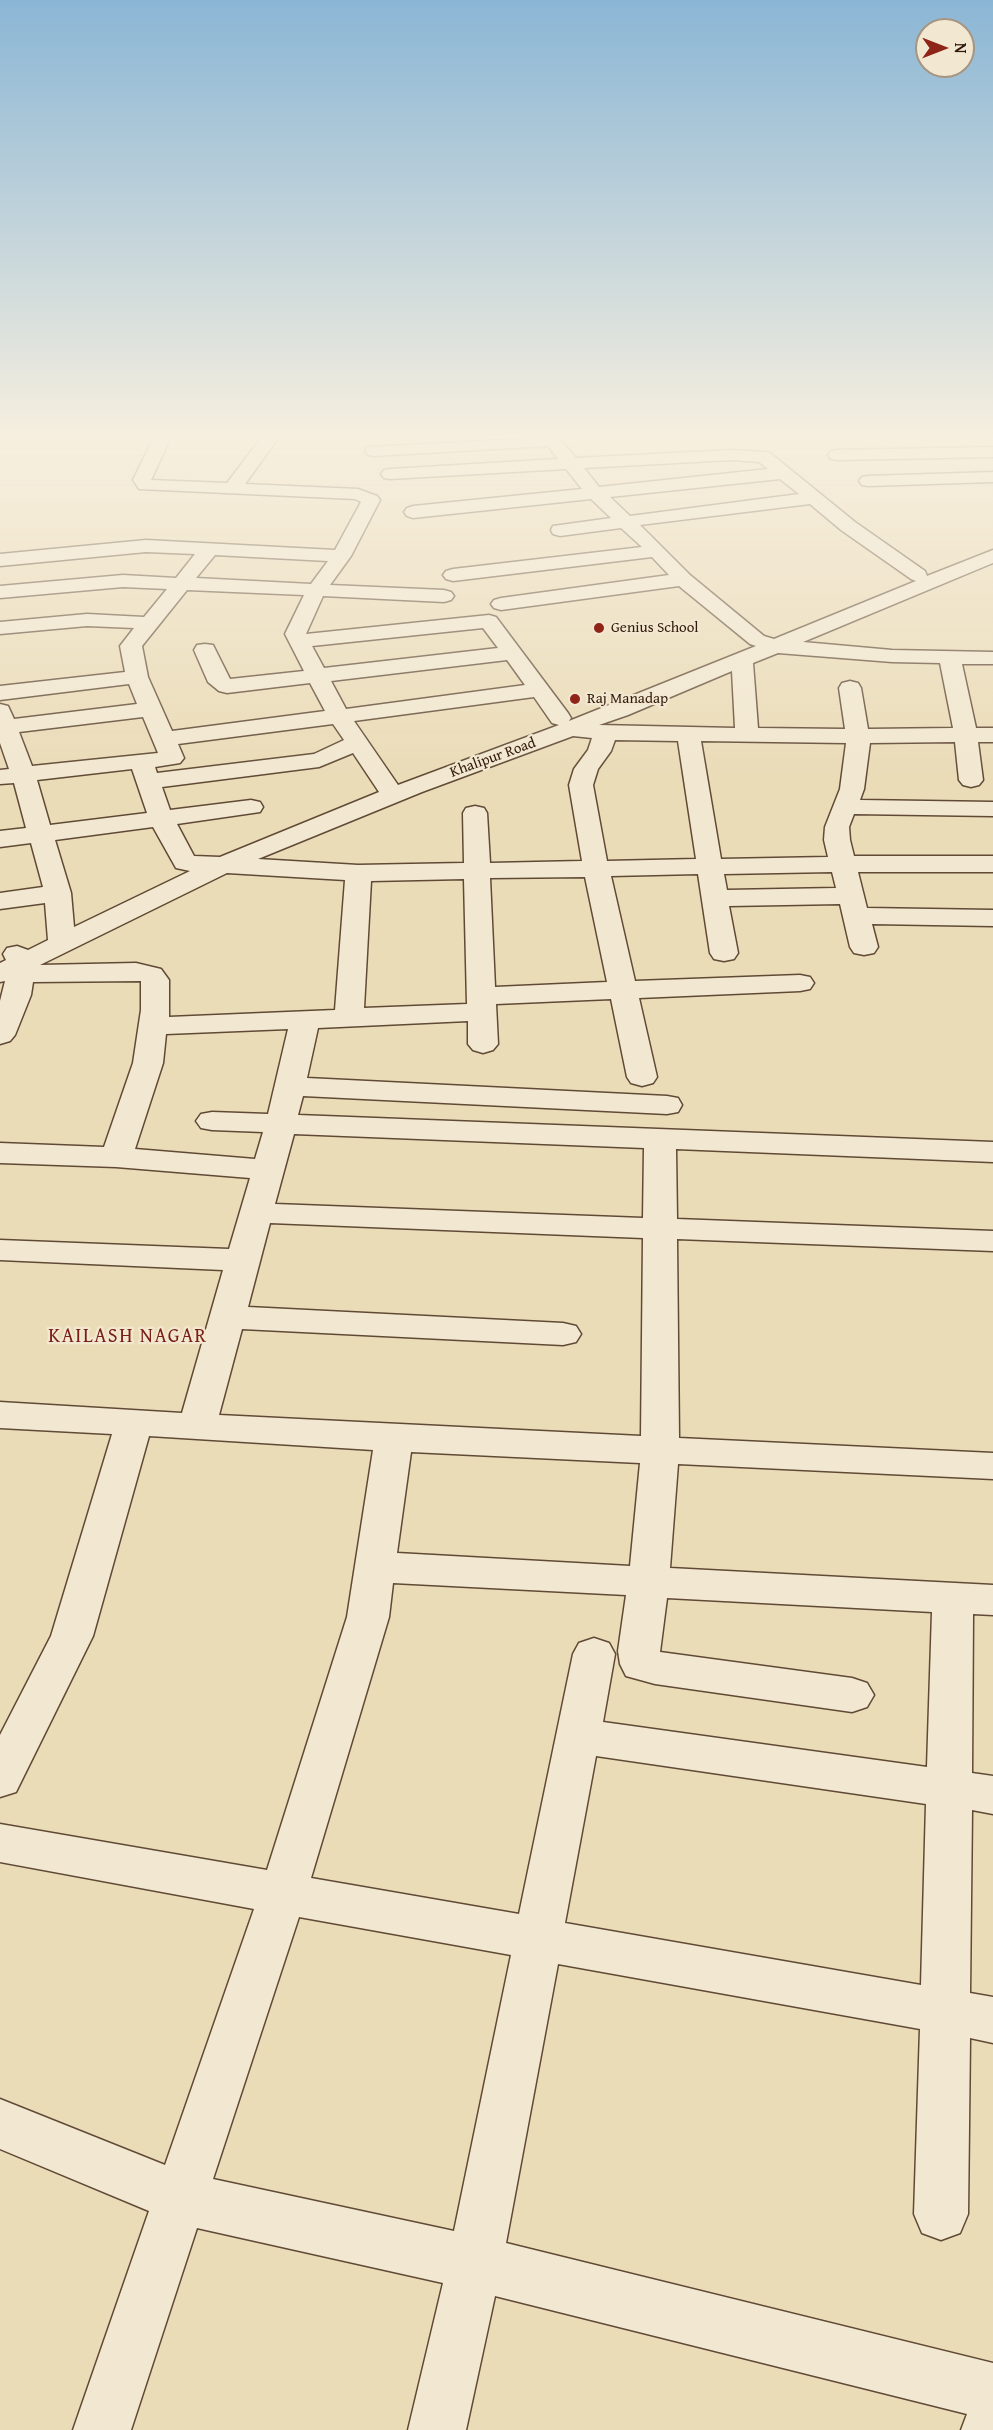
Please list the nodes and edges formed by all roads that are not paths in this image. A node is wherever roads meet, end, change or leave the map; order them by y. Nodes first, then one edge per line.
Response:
1 (91, 550) edge
2 (209, 550) edge
3 (218, 550) edge
4 (344, 550) edge
5 (884, 550) edge
6 (973, 550) edge
7 (657, 551) joint
8 (341, 556) junction
9 (993, 556) edge
10 (0, 560) edge
11 (918, 574) junction
12 (453, 575) dead end
13 (683, 579) junction
14 (182, 584) junction
15 (316, 591) junction
16 (0, 592) edge
17 (444, 596) dead end
18 (476, 600) dead end
19 (501, 604) dead end
20 (150, 623) junction
21 (0, 628) edge
22 (297, 640) junction
23 (766, 643) junction
24 (205, 650) dead end
25 (514, 653) junction
26 (950, 658) junction
27 (993, 658) edge
28 (742, 659) junction
29 (317, 675) junction
30 (137, 677) junction
31 (850, 688) dead end
32 (540, 690) junction
33 (0, 693) edge
34 (151, 709) junction
35 (338, 715) junction
36 (560, 721) junction
37 (2, 722) edge
38 (606, 733) junction
39 (688, 734) junction
40 (747, 734) junction
41 (966, 735) junction
42 (993, 735) edge
43 (858, 736) junction
44 (164, 739) junction
45 (356, 743) junction
46 (145, 771) junction
47 (236, 771) junction
48 (12, 776) edge
49 (971, 780) dead end
50 (388, 789) junction
51 (845, 807) junction
52 (993, 809) edge
53 (475, 813) dead end
54 (161, 818) junction
55 (255, 819) junction
56 (40, 833) junction
57 (0, 839) edge
58 (185, 863) junction
59 (845, 864) junction
60 (993, 864) edge
61 (222, 866) junction
62 (710, 867) junction
63 (596, 869) junction
64 (477, 872) junction
65 (358, 873) junction
66 (58, 893) junction
67 (715, 898) junction
68 (0, 901) edge
69 (855, 906) junction
70 (993, 918) edge
71 (864, 947) dead end
72 (28, 948) edge
73 (724, 952) dead end
74 (800, 982) dead end
75 (623, 990) junction
76 (482, 1004) junction
77 (349, 1018) junction
78 (305, 1019) junction
79 (153, 1026) junction
80 (0, 1035) edge
81 (483, 1044) dead end
82 (642, 1077) dead end
83 (290, 1086) junction
84 (212, 1121) dead end
85 (663, 1122) junction
86 (282, 1124) junction
87 (993, 1152) edge
88 (0, 1153) edge
89 (116, 1157) junction
90 (268, 1170) junction
91 (256, 1213) junction
92 (659, 1230) junction
93 (993, 1241) edge
94 (0, 1250) edge
95 (243, 1260) junction
96 (228, 1317) junction
97 (563, 1334) dead end
98 (0, 1415) edge
99 (134, 1423) junction
100 (197, 1426) junction
101 (394, 1438) junction
102 (660, 1450) junction
103 (993, 1466) edge
104 (376, 1567) junction
105 (649, 1581) junction
106 (973, 1599) edge
107 (594, 1654) dead end
108 (852, 1695) dead end
109 (579, 1736) junction
110 (0, 1779) edge
111 (971, 1792) edge
112 (0, 1843) edge
113 (283, 1894) junction
114 (540, 1940) junction
115 (945, 2011) junction
116 (993, 2020) edge
117 (0, 2124) edge
118 (181, 2198) junction
119 (941, 2214) dead end
120 (475, 2262) junction
121 (993, 2392) edge
122 (993, 2422) edge
123 (102, 2430) edge
124 (437, 2430) edge
125 (990, 2430) edge

1 - 10 street
2 - 14 street
3 - 8 street
4 - 8 street
5 - 11 street
6 - 11 street, Khalipur Road
7 - 12 street
7 - 13 street
8 - 15 street
9 - 23 street, Khalipur Road
11 - 23 street, Khalipur Road
13 - 19 street
13 - 23 street
14 - 15 street
14 - 16 street
14 - 20 street
15 - 17 street
15 - 22 street
18 - 36 street
20 - 21 street
20 - 30 street
22 - 25 street
22 - 29 street
23 - 26 street
23 - 28 street, Khalipur Road
23 - 36 street, Khalipur Road
24 - 29 street
25 - 29 street
25 - 32 street
26 - 27 street
26 - 41 street
28 - 36 street, Khalipur Road
28 - 40 street
29 - 35 street
30 - 33 street
30 - 34 street
31 - 43 street
32 - 35 street
32 - 36 street
34 - 37 street
34 - 44 street
35 - 44 street
35 - 45 street
36 - 38 street
36 - 50 street, Khalipur Road
36 - 50 street, Khalipur Road
37 - 48 street
38 - 39 street
38 - 63 street
39 - 40 street
39 - 62 street
40 - 43 street
41 - 42 street
41 - 43 street
41 - 49 street
43 - 51 street
44 - 46 street
45 - 47 street
45 - 50 street
46 - 47 street
46 - 48 street
46 - 54 street
47 - 55 street
48 - 56 street
50 - 55 street, Khalipur Road
50 - 61 street, Khalipur Road
51 - 52 street
51 - 59 street
53 - 64 street
54 - 55 street
54 - 56 street
54 - 58 street
55 - 58 street, Khalipur Road
56 - 57 street
56 - 66 street
58 - 61 street
58 - 72 street, Khalipur Road
59 - 60 street
59 - 62 street
59 - 69 street
61 - 65 street
61 - 72 street, Khalipur Road
62 - 63 street
62 - 67 street
63 - 64 street
63 - 75 street
64 - 65 street
64 - 76 street
65 - 77 street
66 - 68 street
66 - 72 street
67 - 69 street
67 - 73 street
69 - 70 street
69 - 71 street
72 - 79 street
72 - 80 street
74 - 75 street
75 - 76 street
75 - 82 street
76 - 77 street
76 - 81 street
77 - 78 street
78 - 79 street
78 - 83 street
79 - 89 street
83 - 85 street
83 - 86 street
84 - 86 street
85 - 86 street
85 - 87 street
85 - 92 street
86 - 90 street
88 - 89 street
89 - 90 street
90 - 91 street
91 - 92 street
91 - 95 street
92 - 93 street
92 - 102 street
94 - 95 street
95 - 96 street
96 - 97 street
96 - 100 street
98 - 99 street
99 - 100 street
99 - 110 street
100 - 101 street
101 - 102 street
101 - 104 street
102 - 103 street
102 - 105 street
104 - 105 street
104 - 113 street
105 - 106 street
105 - 108 street
106 - 111 street
107 - 109 street
109 - 111 street
109 - 114 street
111 - 115 street
112 - 113 street
113 - 114 street
113 - 118 street
114 - 115 street
114 - 120 street
115 - 116 street
115 - 119 street
117 - 118 street
118 - 120 street
118 - 123 street
120 - 121 street
120 - 124 street
122 - 125 street

